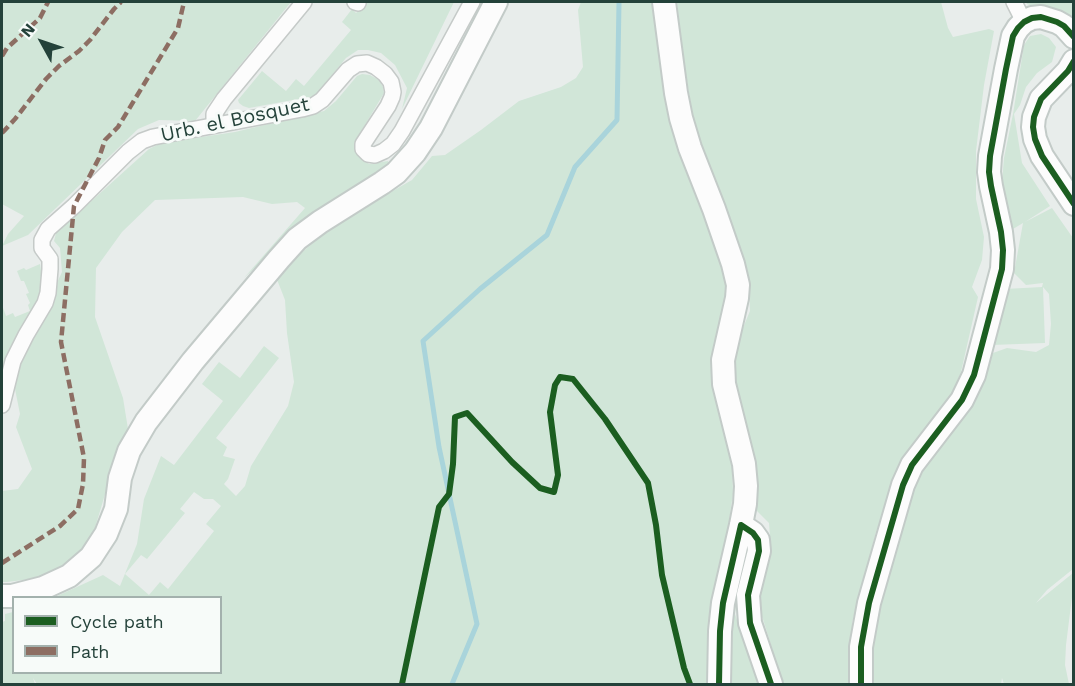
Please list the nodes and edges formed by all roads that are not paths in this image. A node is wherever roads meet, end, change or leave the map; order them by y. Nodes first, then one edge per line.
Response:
1 (304, 2) edge
2 (472, 2) edge
3 (496, 2) edge
4 (664, 2) edge
5 (1014, 2) edge
6 (1024, 22) junction
7 (1074, 37) edge
8 (1074, 61) edge
9 (214, 125) junction
10 (1074, 204) edge
11 (2, 405) edge
12 (741, 525) junction
13 (2, 596) edge
14 (719, 684) edge
15 (771, 684) edge
16 (861, 684) edge

1 - 9 street
2 - 9 street, Urb. el Bosquet
3 - 13 main road
4 - 12 main road
5 - 6 street
6 - 7 main road
6 - 16 main road
8 - 10 main road
9 - 11 street, Urb. el Bosquet
12 - 14 main road
12 - 15 main road

